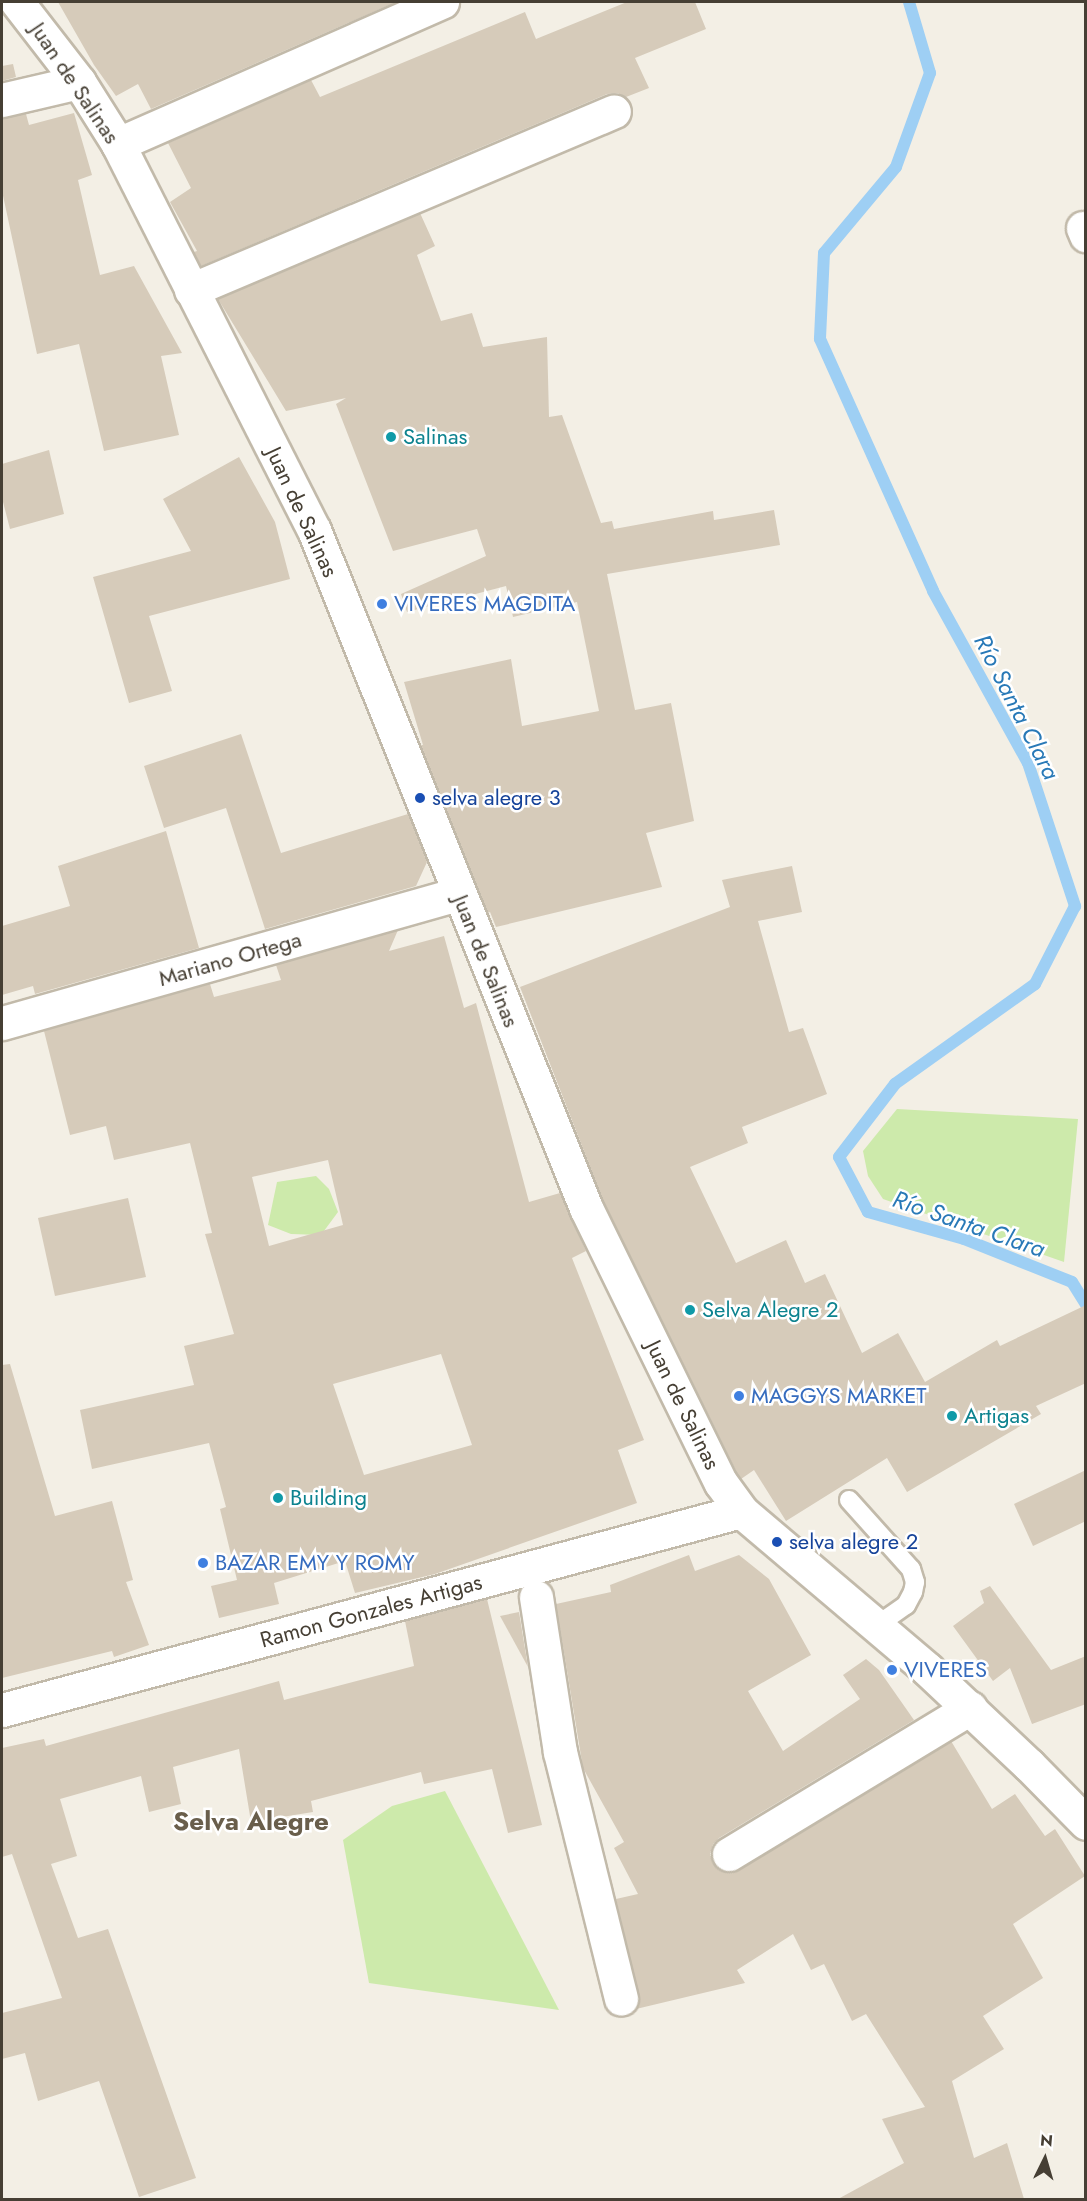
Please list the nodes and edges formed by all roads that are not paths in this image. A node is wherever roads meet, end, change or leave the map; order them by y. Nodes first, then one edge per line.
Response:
1 (17, 2) edge
2 (442, 2) edge
3 (79, 82) junction
4 (2, 100) edge
5 (614, 111) dead end
6 (118, 144) junction
7 (191, 290) junction
8 (458, 894) junction
9 (2, 1023) edge
10 (849, 1500) dead end
11 (741, 1511) junction
12 (536, 1598) dead end
13 (877, 1625) junction
14 (970, 1708) junction
15 (2, 1710) edge
16 (1086, 1823) edge
17 (729, 1854) dead end
18 (621, 1999) dead end

1 - 3 street, Juan de Salinas
2 - 6 street
3 - 4 street
3 - 6 street, Juan de Salinas
5 - 7 street
6 - 7 street, Juan de Salinas
7 - 8 street, Juan de Salinas
8 - 9 street, Mariano Ortega
8 - 11 street, Juan de Salinas
10 - 13 lane
11 - 13 street, Juan de Salinas
11 - 15 street, Ramon Gonzales Artigas
12 - 18 street
13 - 14 street, Juan de Salinas
14 - 16 street, Juan de Salinas
14 - 17 street

